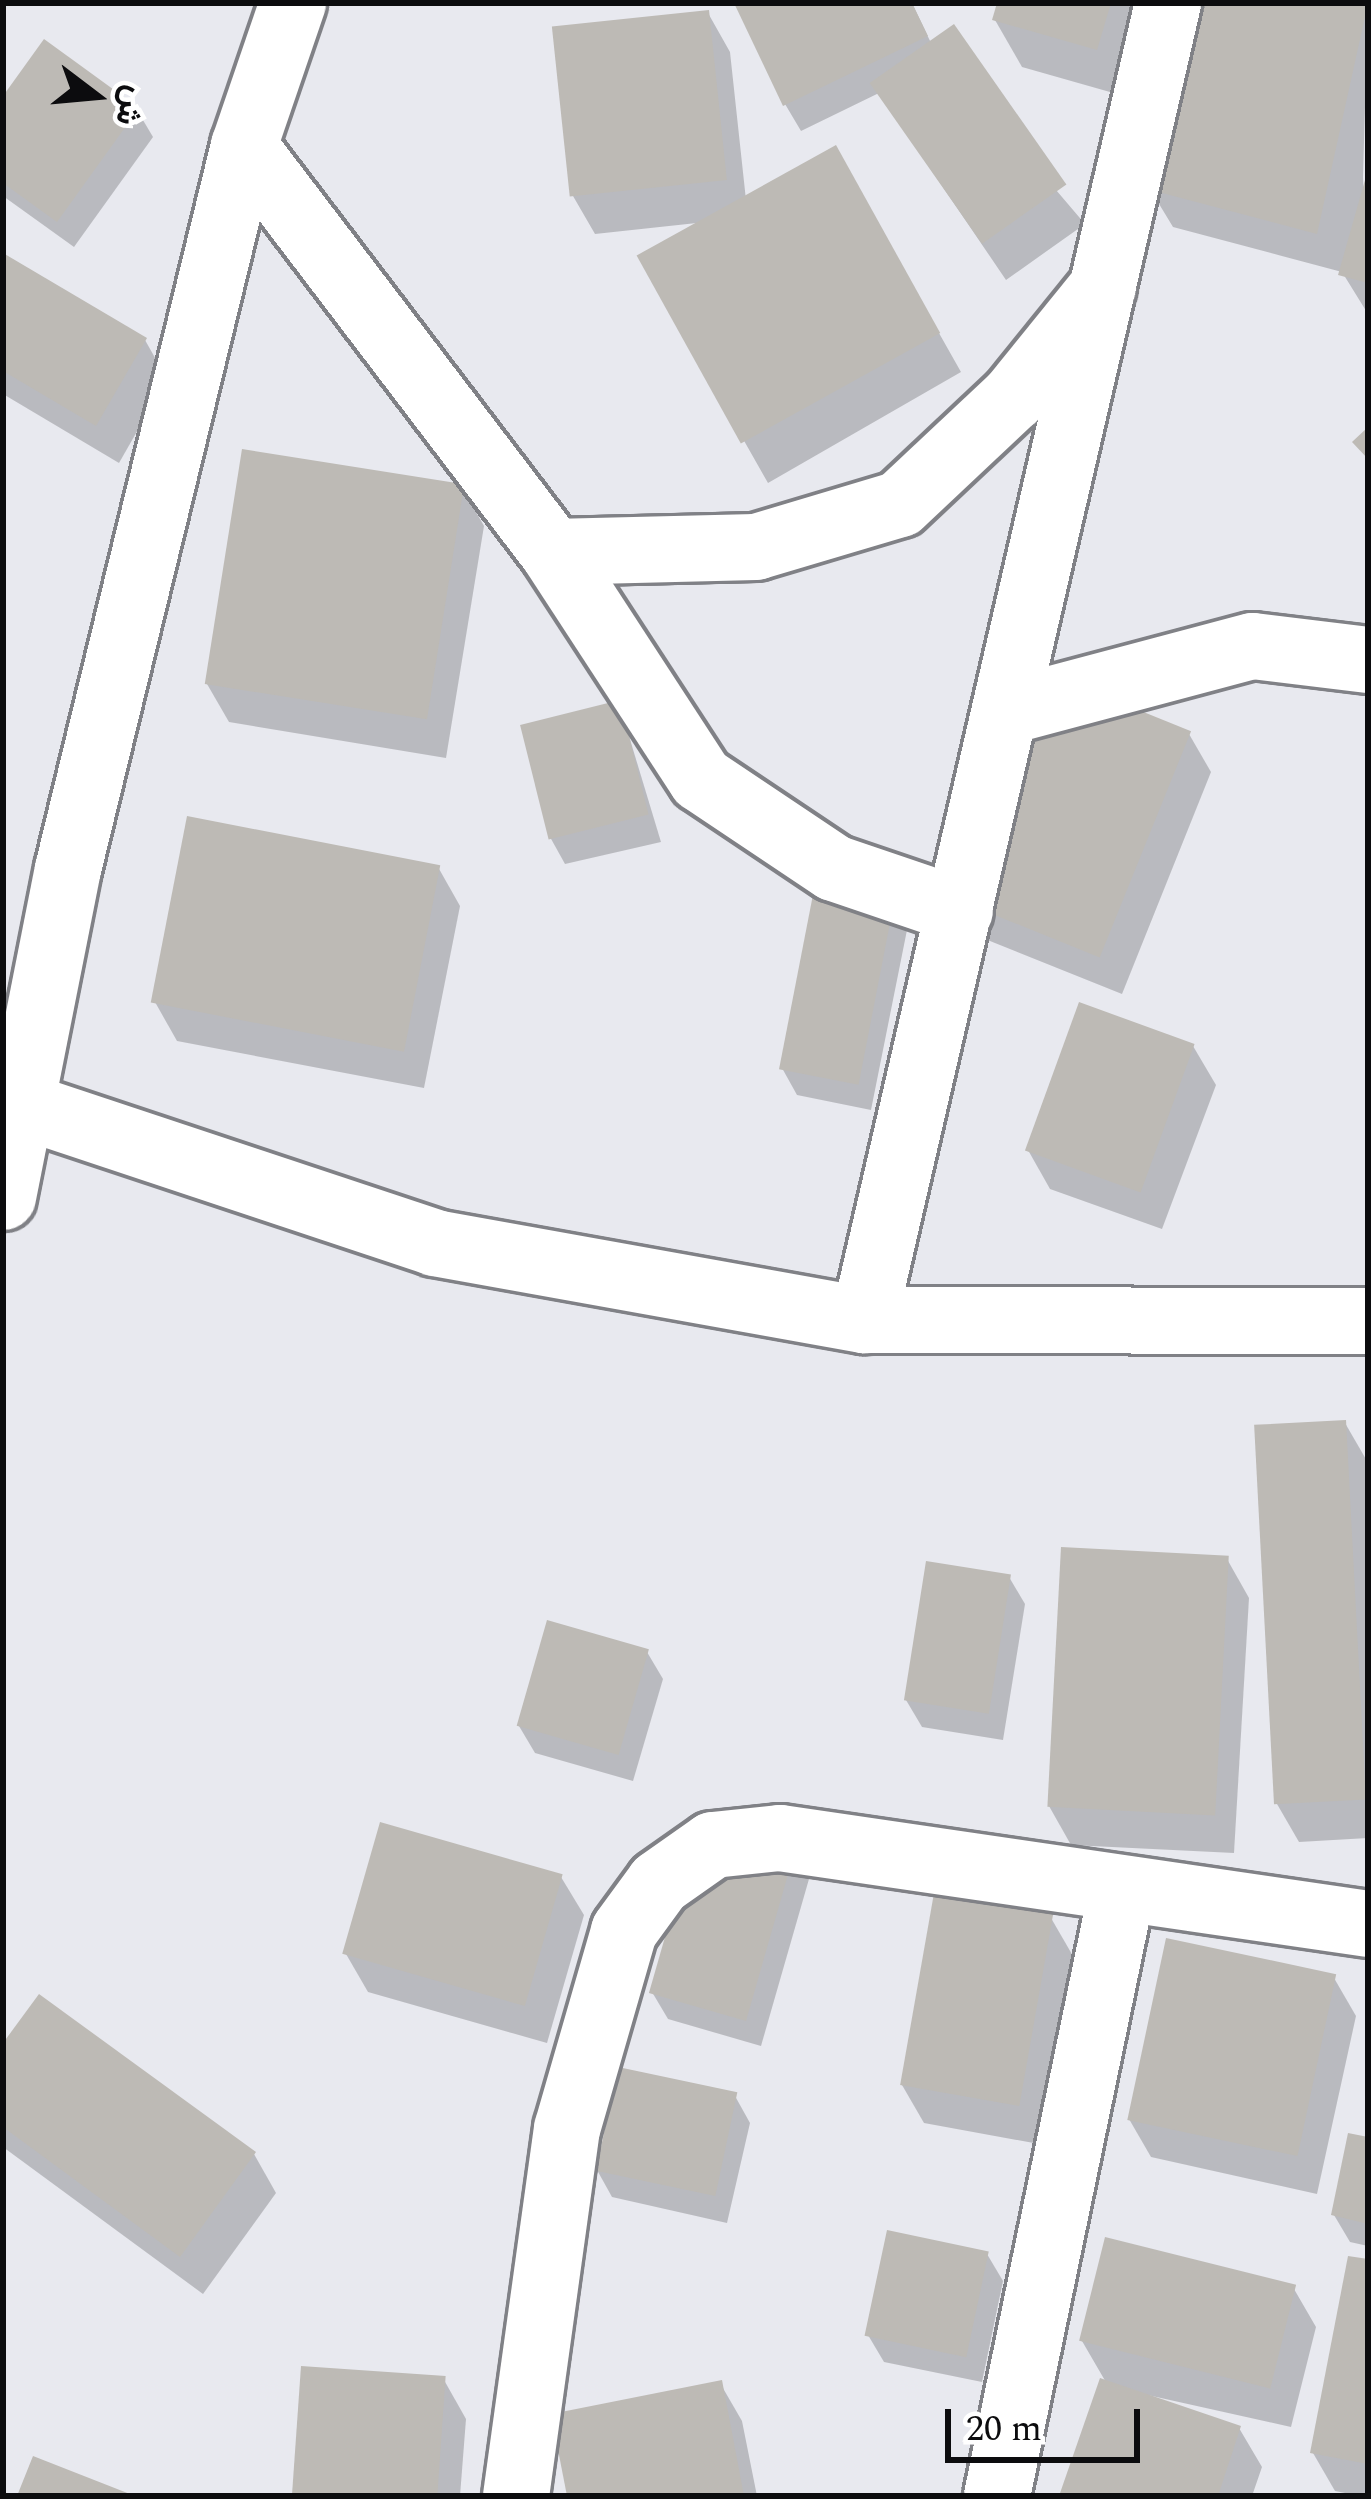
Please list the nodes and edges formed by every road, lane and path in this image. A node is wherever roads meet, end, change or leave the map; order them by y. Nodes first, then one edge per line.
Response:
1 (293, 3) edge
2 (1168, 3) edge
3 (244, 146) junction
4 (1113, 274) junction
5 (553, 553) junction
6 (1368, 660) edge
7 (1008, 711) junction
8 (960, 911) junction
9 (26, 1107) junction
10 (3, 1198) edge
11 (864, 1320) junction
12 (1368, 1321) edge
13 (1121, 1895) junction
14 (1368, 1924) edge
15 (516, 2496) edge
16 (997, 2496) edge

1 - 3 street
2 - 4 street
3 - 5 street
3 - 9 street
4 - 5 street
4 - 7 street
5 - 8 street
6 - 7 street
7 - 8 street
8 - 11 street
9 - 10 street
9 - 11 street
11 - 12 street
13 - 14 street
13 - 15 street
13 - 16 street

